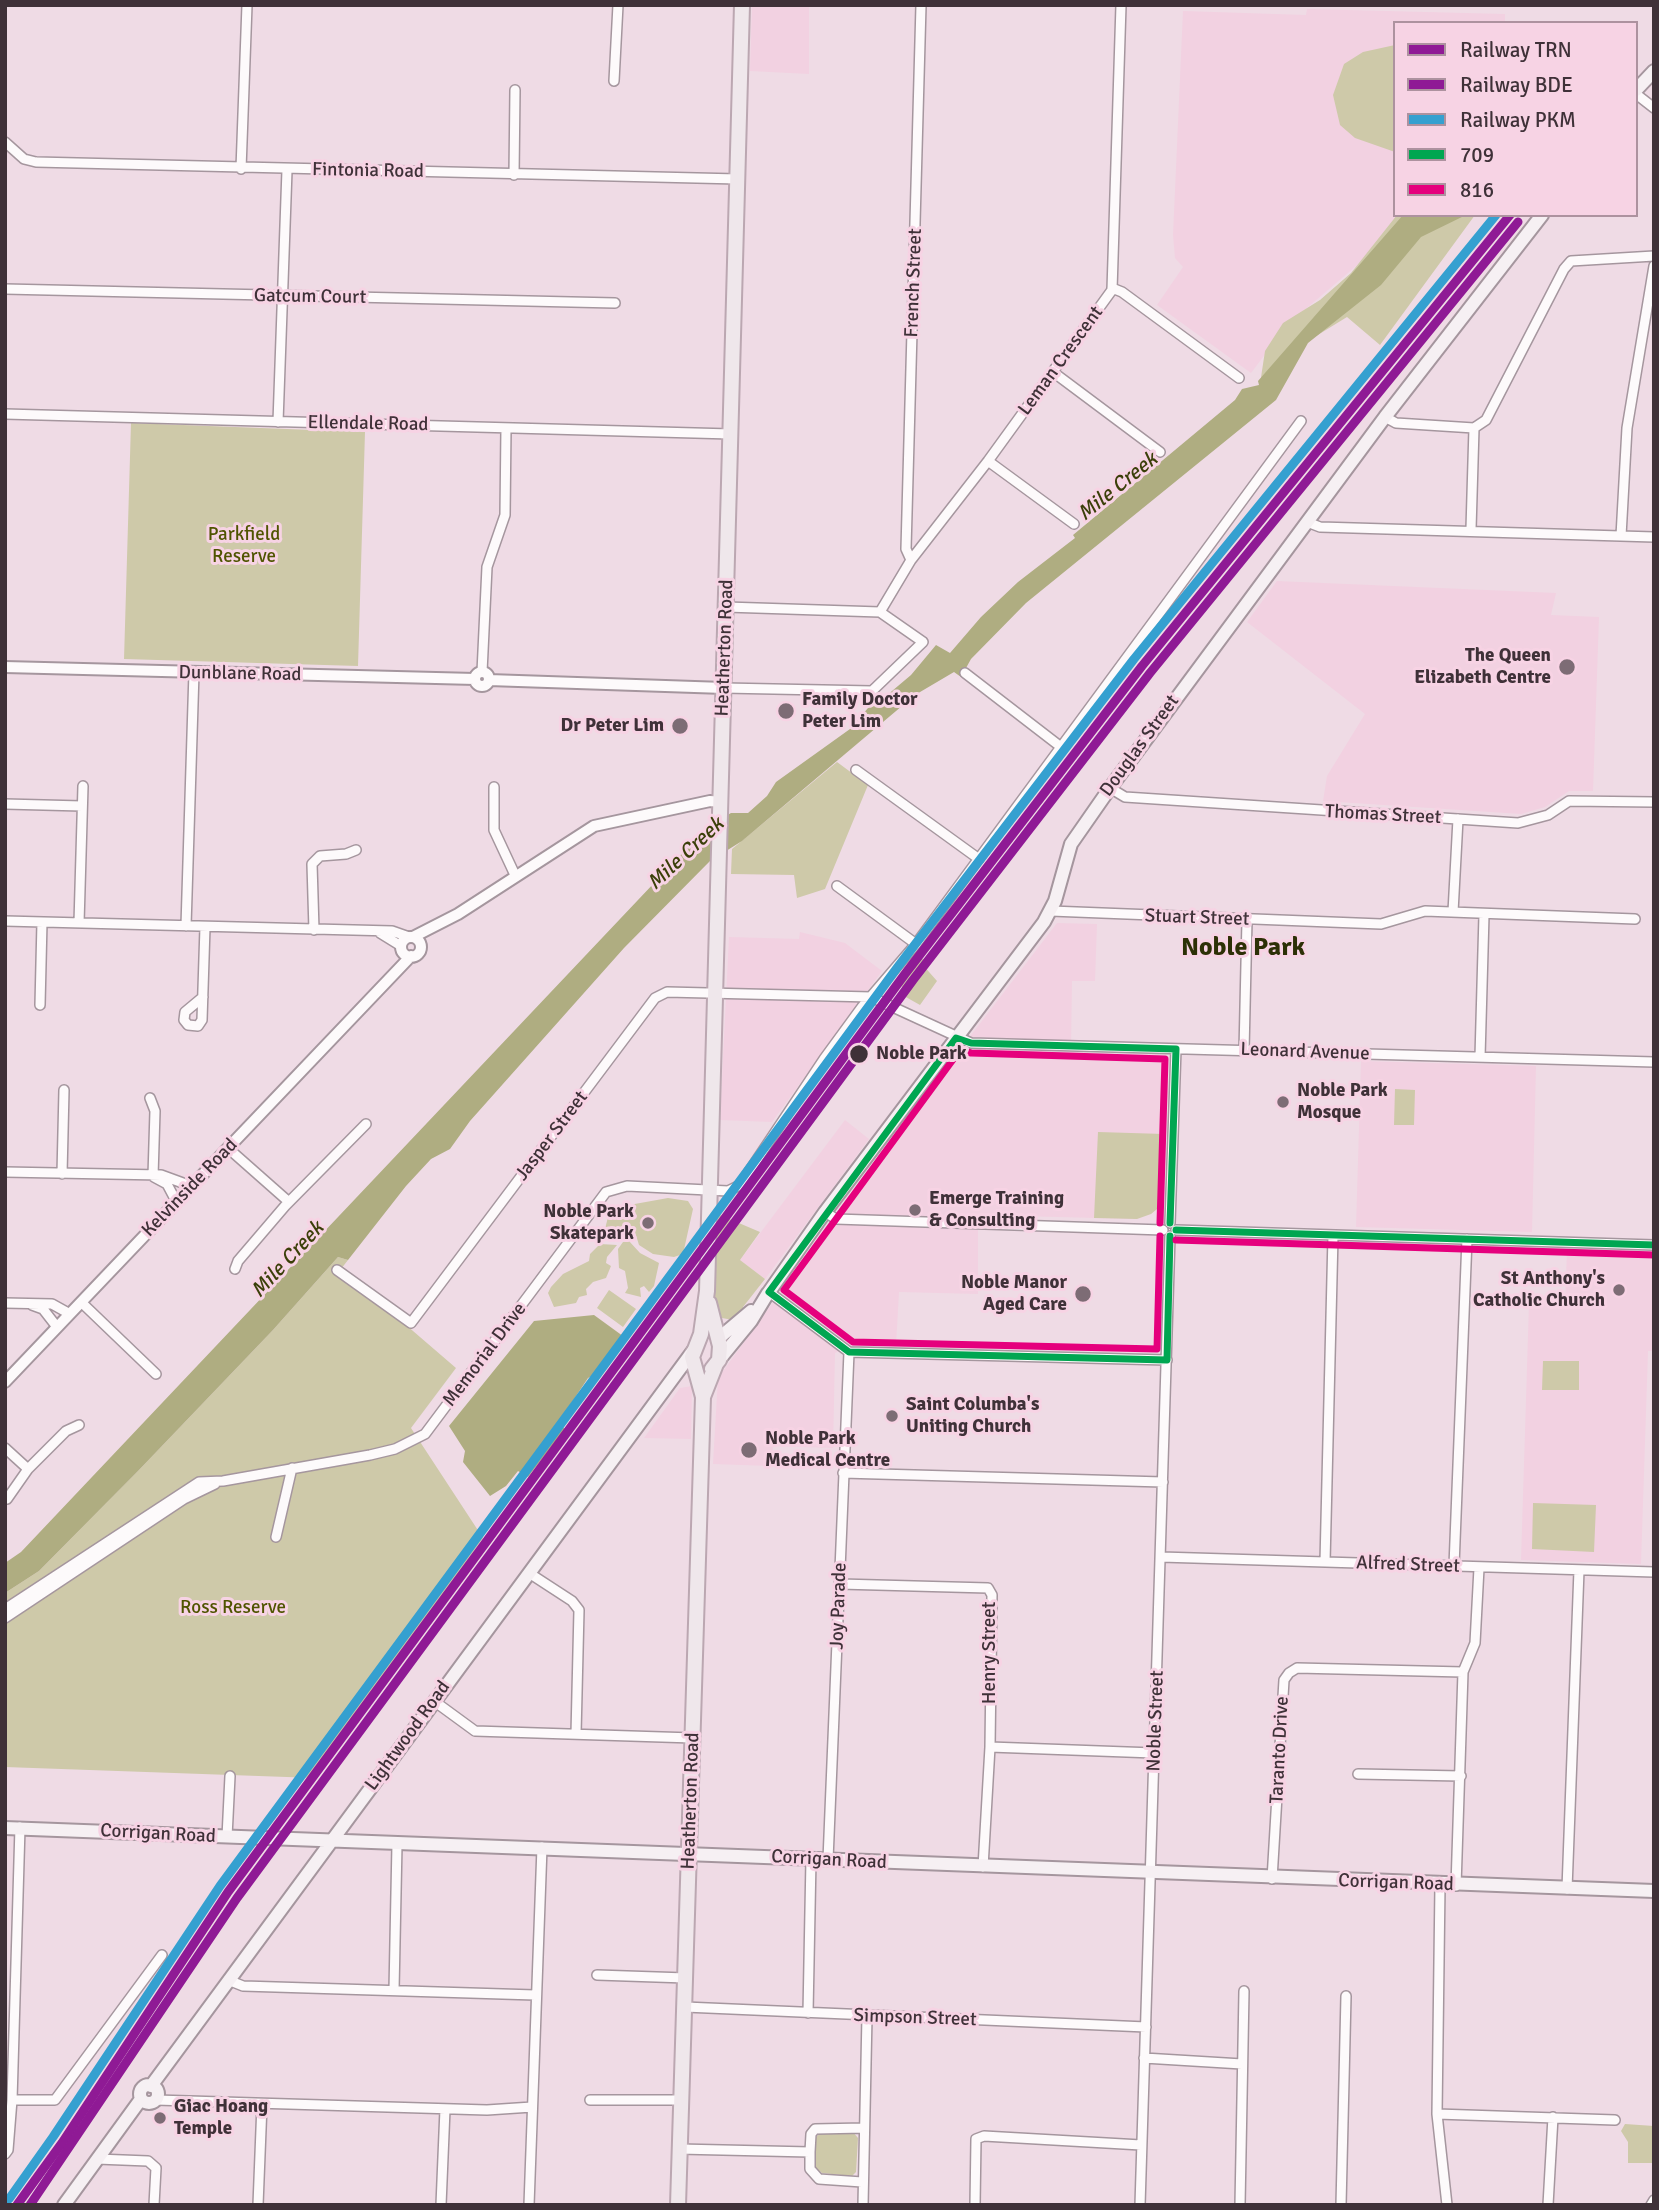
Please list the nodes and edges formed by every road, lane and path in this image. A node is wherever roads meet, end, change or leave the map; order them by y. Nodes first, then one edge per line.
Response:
1 (247, 5) edge
2 (618, 5) edge
3 (742, 5) edge
4 (922, 5) edge
5 (1121, 5) edge
6 (1654, 71) edge
7 (614, 81) dead end
8 (515, 90) dead end
9 (1638, 90) edge
10 (1638, 94) edge
11 (1654, 108) edge
12 (5, 142) edge
13 (241, 169) junction
14 (288, 170) junction
15 (514, 175) junction
16 (738, 179) junction
17 (1540, 217) edge
18 (1654, 256) edge
19 (1654, 266) edge
20 (1112, 288) junction
21 (5, 289) edge
22 (284, 296) junction
23 (615, 303) dead end
24 (1053, 372) junction
25 (1239, 378) dead end
26 (5, 414) edge
27 (1385, 417) junction
28 (1301, 421) dead end
29 (278, 422) junction
30 (506, 428) junction
31 (1474, 428) junction
32 (731, 434) junction
33 (1160, 452) dead end
34 (988, 461) junction
35 (1307, 522) junction
36 (1074, 524) dead end
37 (1471, 530) junction
38 (1621, 536) junction
39 (1654, 537) edge
40 (911, 560) junction
41 (726, 607) junction
42 (877, 611) junction
43 (923, 642) junction
44 (933, 649) dead end
45 (5, 667) edge
46 (194, 673) junction
47 (965, 673) dead end
48 (482, 677) junction
49 (724, 688) junction
50 (1061, 747) junction
51 (856, 770) dead end
52 (83, 786) dead end
53 (494, 787) dead end
54 (1110, 788) junction
55 (1654, 802) edge
56 (5, 804) edge
57 (82, 806) junction
58 (721, 810) junction
59 (1458, 819) junction
60 (356, 850) dead end
61 (979, 859) junction
62 (515, 875) junction
63 (837, 886) dead end
64 (1051, 911) junction
65 (1453, 912) junction
66 (1484, 915) junction
67 (1635, 919) dead end
68 (5, 920) edge
69 (1247, 920) junction
70 (42, 922) junction
71 (79, 923) junction
72 (186, 926) junction
73 (205, 927) junction
74 (314, 930) junction
75 (409, 943) junction
76 (916, 944) junction
77 (373, 993) junction
78 (715, 994) junction
79 (203, 997) dead end
80 (871, 997) junction
81 (40, 1005) dead end
82 (956, 1038) junction
83 (1176, 1049) junction
84 (1244, 1051) junction
85 (1480, 1057) junction
86 (1654, 1062) edge
87 (64, 1090) dead end
88 (150, 1098) dead end
89 (366, 1124) dead end
90 (229, 1149) junction
91 (5, 1172) edge
92 (62, 1174) junction
93 (152, 1176) junction
94 (191, 1186) junction
95 (710, 1189) junction
96 (176, 1201) junction
97 (289, 1202) junction
98 (825, 1212) junction
99 (1170, 1230) junction
100 (1334, 1236) junction
101 (1467, 1239) junction
102 (1654, 1245) edge
103 (235, 1269) dead end
104 (337, 1270) dead end
105 (769, 1293) junction
106 (708, 1298) junction
107 (81, 1302) junction
108 (5, 1303) edge
109 (30, 1304) junction
110 (69, 1314) junction
111 (739, 1323) junction
112 (57, 1327) junction
113 (719, 1338) junction
114 (694, 1350) junction
115 (849, 1352) junction
116 (1167, 1360) junction
117 (718, 1362) junction
118 (697, 1368) junction
119 (156, 1374) dead end
120 (5, 1382) edge
121 (667, 1387) junction
122 (704, 1397) junction
123 (79, 1425) dead end
124 (5, 1448) edge
125 (292, 1468) junction
126 (28, 1469) junction
127 (843, 1473) junction
128 (223, 1481) junction
129 (1163, 1482) junction
130 (7, 1499) dead end
131 (276, 1537) dead end
132 (1161, 1557) junction
133 (1325, 1562) junction
134 (1454, 1566) junction
135 (1479, 1568) junction
136 (1579, 1570) junction
137 (1654, 1572) edge
138 (529, 1573) junction
139 (840, 1584) junction
140 (5, 1609) edge
141 (5, 1618) edge
142 (1463, 1672) junction
143 (435, 1701) junction
144 (576, 1734) junction
145 (693, 1738) junction
146 (990, 1746) junction
147 (1154, 1753) junction
148 (1358, 1774) dead end
149 (230, 1776) dead end
150 (1461, 1776) junction
151 (20, 1827) junction
152 (5, 1828) edge
153 (226, 1837) junction
154 (331, 1841) junction
155 (397, 1844) junction
156 (542, 1847) junction
157 (689, 1854) junction
158 (811, 1859) junction
159 (828, 1860) junction
160 (983, 1867) junction
161 (1151, 1874) junction
162 (1272, 1879) junction
163 (1440, 1885) junction
164 (1456, 1886) junction
165 (1567, 1889) junction
166 (1654, 1891) edge
167 (162, 1955) dead end
168 (597, 1975) dead end
169 (685, 1978) junction
170 (228, 1980) junction
171 (394, 1990) junction
172 (1244, 1990) dead end
173 (535, 1995) junction
174 (1346, 1996) dead end
175 (685, 2007) junction
176 (808, 2013) junction
177 (867, 2016) junction
178 (1146, 2027) junction
179 (1144, 2057) junction
180 (1242, 2064) junction
181 (151, 2086) junction
182 (12, 2099) junction
183 (141, 2099) junction
184 (156, 2100) junction
185 (590, 2100) dead end
186 (681, 2100) junction
187 (262, 2104) junction
188 (532, 2107) junction
189 (445, 2109) junction
190 (1437, 2114) junction
191 (1553, 2117) junction
192 (1615, 2120) dead end
193 (864, 2128) junction
194 (1142, 2145) junction
195 (679, 2149) junction
196 (810, 2152) junction
197 (5, 2154) edge
198 (97, 2159) junction
199 (862, 2182) junction
200 (64, 2205) edge
201 (154, 2205) edge
202 (258, 2205) edge
203 (441, 2205) edge
204 (529, 2205) edge
205 (677, 2205) edge
206 (863, 2205) edge
207 (975, 2205) edge
208 (1140, 2205) edge
209 (1240, 2205) edge
210 (1341, 2205) edge
211 (1447, 2205) edge
212 (1548, 2205) edge

1 - 13 street
2 - 7 street
3 - 16 main road, Heatherton Road
4 - 40 street, French Street
5 - 20 street, Leman Crescent
6 - 9 main road
8 - 15 street
10 - 11 street
12 - 13 street, Fintonia Road
13 - 14 street, Fintonia Road
14 - 15 street, Fintonia Road
14 - 22 street
15 - 16 street, Fintonia Road
16 - 32 main road, Heatherton Road
17 - 27 main road, Douglas Street
18 - 31 street
19 - 38 street
20 - 24 street, Leman Crescent
20 - 25 street
21 - 22 street, Gatcum Court
22 - 23 street, Gatcum Court
22 - 29 street
24 - 33 street
24 - 34 street, Leman Crescent
26 - 29 street, Ellendale Road
27 - 31 street
27 - 35 main road, Douglas Street
28 - 50 street, Memorial Drive
29 - 30 street, Ellendale Road
30 - 32 street, Ellendale Road
30 - 48 street
31 - 37 street
32 - 41 main road, Heatherton Road
34 - 36 street
34 - 40 street, Leman Crescent
35 - 37 street
35 - 54 main road, Douglas Street
37 - 38 street
38 - 39 street
40 - 42 street, Leman Crescent
41 - 42 street
41 - 49 main road, Heatherton Road
42 - 43 street
43 - 44 street
43 - 49 street
45 - 46 street, Dunblane Road
46 - 48 street, Dunblane Road
46 - 72 street
47 - 50 street
48 - 49 street, Dunblane Road
49 - 58 main road, Heatherton Road
50 - 61 street, Memorial Drive
51 - 61 street
52 - 57 street
53 - 62 street
54 - 59 street, Thomas Street
54 - 64 main road, Douglas Street
55 - 59 street, Thomas Street
56 - 57 street
57 - 71 street
58 - 62 street, Kelvinside Road
58 - 78 main road, Heatherton Road
59 - 65 street
60 - 74 street
61 - 76 street, Memorial Drive
62 - 75 street, Kelvinside Road
63 - 76 street
64 - 69 street, Stuart Street
64 - 82 main road, Douglas Street
65 - 66 street, Stuart Street
65 - 69 street, Stuart Street
66 - 67 street, Stuart Street
66 - 85 street
68 - 70 street
69 - 84 street
70 - 71 street
70 - 81 street
71 - 72 street
72 - 73 street
73 - 74 street
73 - 79 street
74 - 75 street
75 - 77 street, Kelvinside Road
75 - 77 street, Kelvinside Road
76 - 80 street, Memorial Drive
77 - 90 street, Kelvinside Road
78 - 80 street, Jasper Street
78 - 95 main road, Heatherton Road
78 - 104 street, Jasper Street
80 - 82 street, Leonard Avenue
80 - 95 street, Memorial Drive
82 - 83 street, Leonard Avenue
82 - 98 main road, Douglas Street
83 - 84 street, Leonard Avenue
83 - 99 street, Noble Street
84 - 85 street, Leonard Avenue
85 - 86 street, Leonard Avenue
87 - 92 street
88 - 93 street
89 - 97 street
90 - 94 street, Kelvinside Road
90 - 97 street
91 - 92 street
92 - 93 street
93 - 94 street
93 - 96 street
94 - 96 street, Kelvinside Road
95 - 106 main road, Heatherton Road
95 - 125 street, Memorial Drive
96 - 107 street, Kelvinside Road
97 - 103 street
98 - 99 street
98 - 105 main road, Douglas Street
99 - 100 street
99 - 116 street, Noble Street
100 - 101 street
100 - 133 street
101 - 102 street
101 - 134 street
105 - 111 main road, Douglas Street
105 - 115 street
105 - 117 main road, Douglas Street
106 - 111 main road
106 - 113 main road, Heatherton Road
106 - 114 main road, Heatherton Road
107 - 110 street, Kelvinside Road
107 - 119 street
108 - 109 street
109 - 110 street
109 - 112 street
110 - 112 street, Kelvinside Road
111 - 113 main road, Douglas Street
112 - 120 street, Kelvinside Road
113 - 114 main road
113 - 117 main road, Heatherton Road
114 - 118 main road, Heatherton Road
114 - 121 main road, Lightwood Road
115 - 116 street
115 - 127 street, Joy Parade
116 - 129 street, Noble Street
117 - 118 main road
117 - 122 main road, Heatherton Road
118 - 121 main road, Lightwood Road
118 - 122 main road, Heatherton Road
121 - 138 main road, Lightwood Road
122 - 145 main road, Heatherton Road
123 - 126 street
124 - 126 street
125 - 128 street, Memorial Drive
125 - 131 street
126 - 130 street
127 - 129 street
127 - 139 street, Joy Parade
128 - 140 street, Memorial Drive
128 - 141 street, Memorial Drive
129 - 132 street, Noble Street
132 - 133 street, Alfred Street
132 - 147 street, Noble Street
133 - 134 street, Alfred Street
134 - 135 street, Alfred Street
135 - 136 street, Alfred Street
135 - 142 street
136 - 137 street, Alfred Street
136 - 165 street
138 - 143 main road, Lightwood Road
138 - 144 street
139 - 146 street, Henry Street
139 - 159 street, Joy Parade
142 - 150 street
142 - 162 street, Taranto Drive
143 - 144 street
143 - 154 main road, Lightwood Road
144 - 145 street
145 - 157 main road, Heatherton Road
146 - 147 street
146 - 160 street, Henry Street
147 - 161 street, Noble Street
148 - 150 street
149 - 153 street
150 - 164 street
151 - 152 main road, Corrigan Road
151 - 153 main road, Corrigan Road
151 - 182 street
153 - 154 main road, Corrigan Road
154 - 155 main road, Corrigan Road
154 - 170 main road, Lightwood Road
155 - 156 main road, Corrigan Road
155 - 171 street
156 - 157 main road, Corrigan Road
156 - 173 street
157 - 158 main road, Corrigan Road
157 - 169 main road, Heatherton Road
158 - 159 main road, Corrigan Road
158 - 176 street
159 - 160 main road, Corrigan Road
160 - 161 main road, Corrigan Road
161 - 162 main road, Corrigan Road
161 - 178 street, Noble Street
162 - 163 main road, Corrigan Road
163 - 164 main road, Corrigan Road
163 - 190 street
164 - 165 main road, Corrigan Road
165 - 166 main road, Corrigan Road
167 - 182 street
168 - 169 street
169 - 175 main road, Heatherton Road
170 - 171 street
170 - 181 main road, Lightwood Road
171 - 173 street
172 - 180 street
173 - 188 street
174 - 210 street
175 - 176 street, Simpson Street
175 - 186 main road, Heatherton Road
176 - 177 street, Simpson Street
177 - 178 street, Simpson Street
177 - 193 street
178 - 179 street, Noble Street
179 - 180 street
179 - 194 street, Noble Street
180 - 209 street
181 - 183 main road
181 - 184 main road
182 - 197 street
183 - 184 main road
183 - 198 main road
184 - 187 street
185 - 186 street
186 - 195 main road, Heatherton Road
187 - 189 street
187 - 202 street
188 - 189 street
188 - 204 street
189 - 203 street
190 - 191 street
190 - 211 street
191 - 192 street
191 - 212 street
193 - 196 street
193 - 199 street
194 - 207 street
194 - 208 street, Noble Street
195 - 196 street
195 - 205 main road, Heatherton Road
196 - 199 street
198 - 200 main road
198 - 201 street
199 - 206 street

